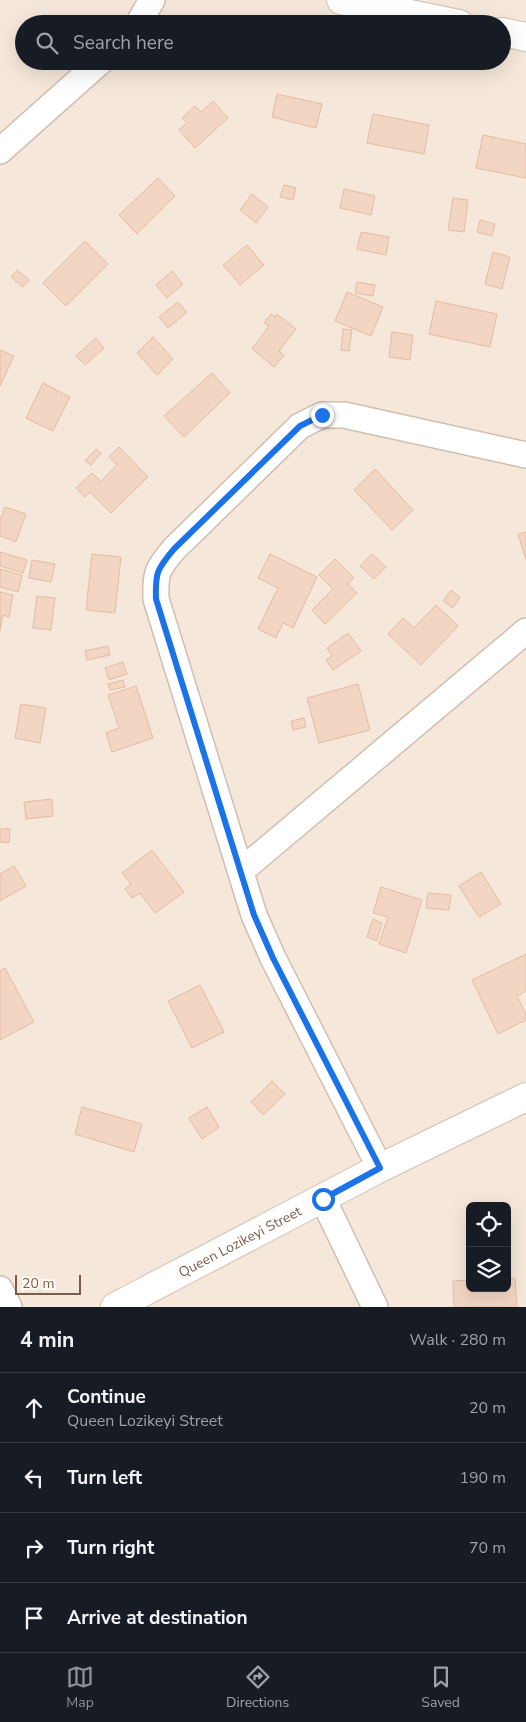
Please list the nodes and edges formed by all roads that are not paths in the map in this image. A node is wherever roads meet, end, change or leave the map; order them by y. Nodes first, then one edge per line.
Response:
1 (152, 0) edge
2 (341, 0) edge
3 (143, 15) edge
4 (415, 15) edge
5 (511, 34) edge
6 (526, 37) edge
7 (91, 70) edge
8 (0, 150) edge
9 (526, 455) edge
10 (526, 631) edge
11 (241, 871) junction
12 (526, 1097) edge
13 (380, 1168) junction
14 (323, 1199) junction
15 (0, 1290) edge
16 (9, 1307) edge
17 (115, 1307) edge
18 (375, 1307) edge

1 - 3 street
2 - 4 main road
5 - 6 main road
7 - 8 street
9 - 11 street
10 - 11 street
11 - 13 street
12 - 13 main road, Queen Lozikeyi Street
13 - 14 main road, Queen Lozikeyi Street
14 - 17 main road, Queen Lozikeyi Street
14 - 18 street
15 - 16 street

